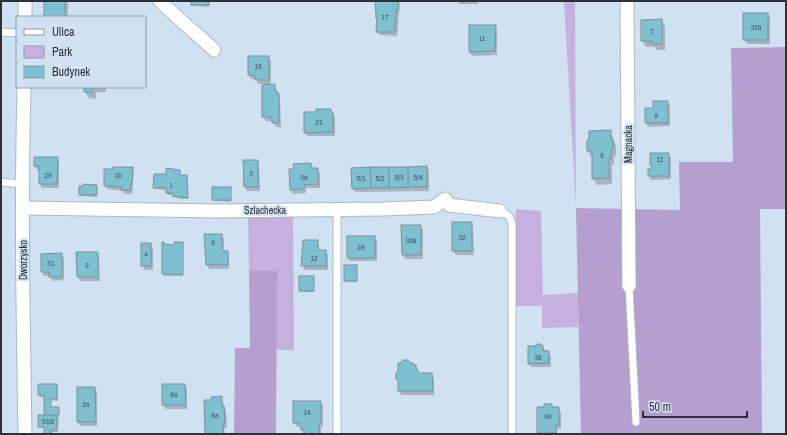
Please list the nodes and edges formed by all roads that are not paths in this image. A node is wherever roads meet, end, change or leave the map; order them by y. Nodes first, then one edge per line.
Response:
1 (25, 1) edge
2 (160, 1) edge
3 (627, 1) edge
4 (25, 16) edge
5 (1, 32) edge
6 (16, 33) edge
7 (214, 50) dead end
8 (24, 88) edge
9 (1, 182) edge
10 (22, 184) junction
11 (23, 208) junction
12 (337, 210) junction
13 (500, 211) joint
14 (629, 286) joint
15 (636, 422) dead end
16 (25, 434) edge
17 (337, 434) edge
18 (512, 434) edge

1 - 4 street
2 - 7 street
3 - 14 street, Magnacka
5 - 6 lane
8 - 10 street, Dworzysko
9 - 10 lane
10 - 11 street, Dworzysko
11 - 12 street, Szlachecka
11 - 16 street, Dworzysko
12 - 13 street, Szlachecka
12 - 17 lane
13 - 18 lane
14 - 15 lane

